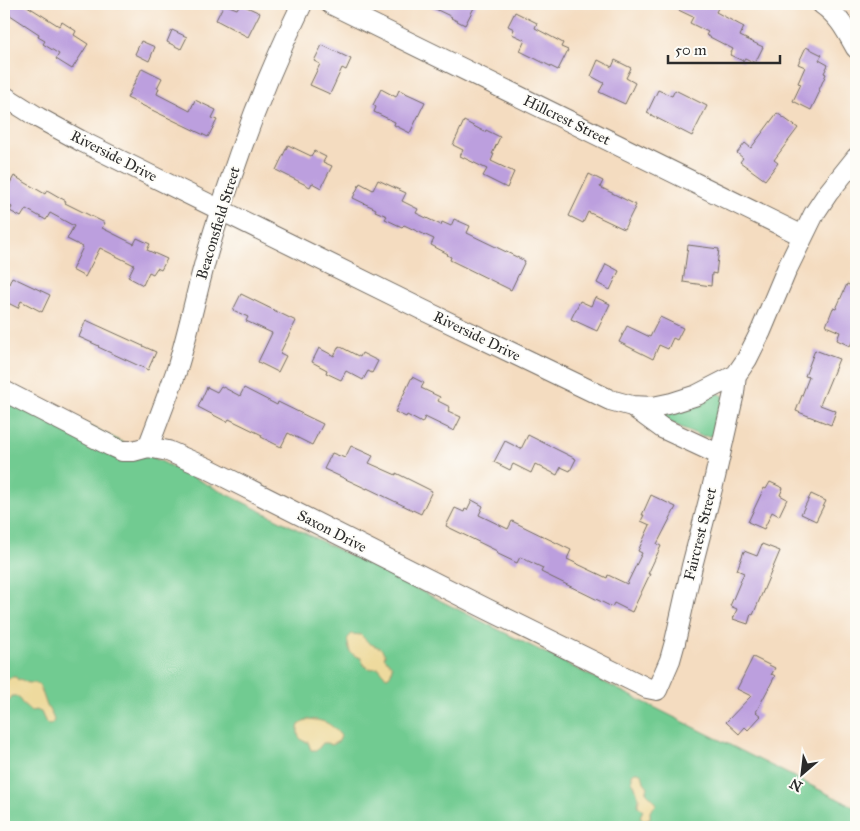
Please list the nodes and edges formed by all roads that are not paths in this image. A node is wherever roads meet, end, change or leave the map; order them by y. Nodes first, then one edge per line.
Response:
1 (302, 4) edge
2 (331, 4) edge
3 (830, 6) edge
4 (856, 48) edge
5 (4, 96) edge
6 (856, 158) edge
7 (221, 209) junction
8 (803, 236) junction
9 (736, 376) junction
10 (4, 391) edge
11 (632, 406) junction
12 (148, 447) junction
13 (720, 455) junction
14 (657, 690) joint

1 - 7 street, Beaconsfield Street
2 - 8 street, Hillcrest Street
3 - 4 street
5 - 7 street, Riverside Drive
6 - 8 street
7 - 11 street, Riverside Drive
7 - 12 street, Beaconsfield Street
8 - 9 street
9 - 11 street, Riverside Drive
9 - 13 street, Faircrest Street
10 - 12 street, Saxon Drive
11 - 13 street
12 - 14 street, Saxon Drive
13 - 14 street, Faircrest Street

